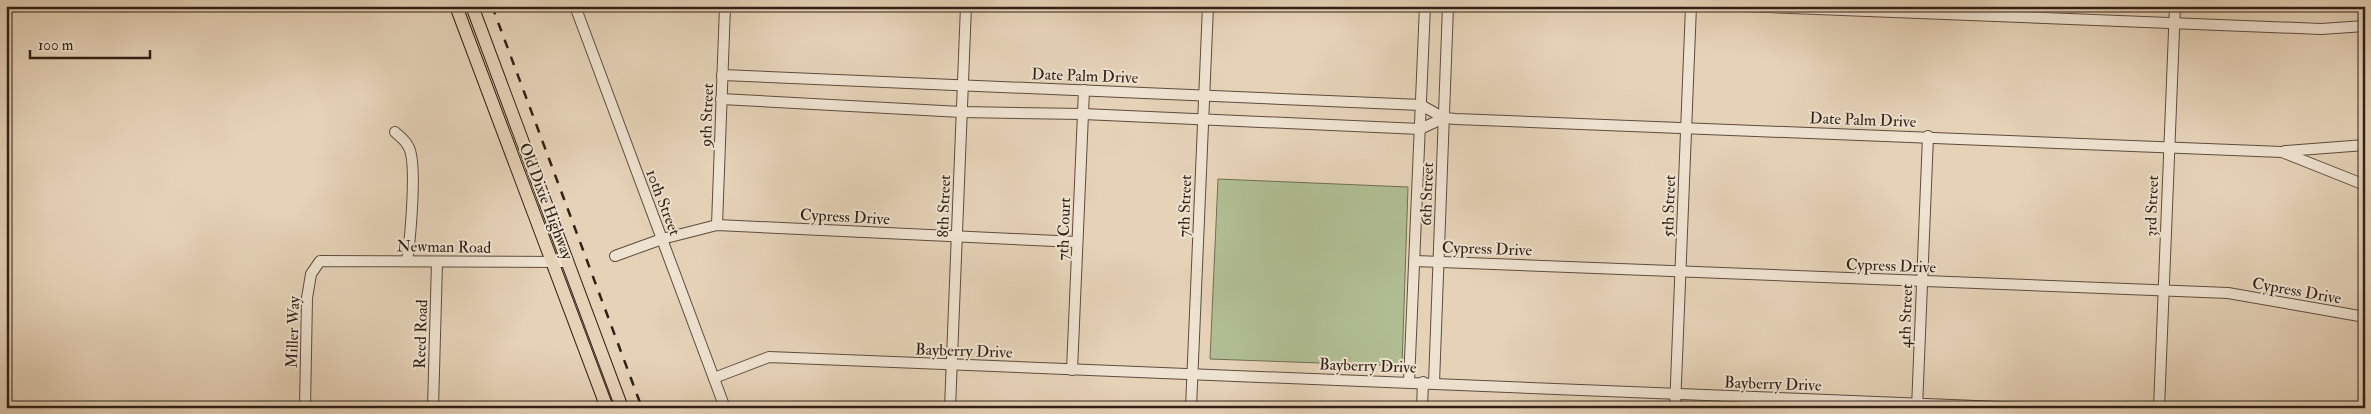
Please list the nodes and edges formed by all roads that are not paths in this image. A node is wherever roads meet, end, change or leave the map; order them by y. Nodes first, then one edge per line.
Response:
1 (456, 6) edge
2 (472, 6) edge
3 (575, 6) edge
4 (725, 6) edge
5 (966, 6) edge
6 (1208, 6) edge
7 (1425, 6) edge
8 (1448, 6) edge
9 (1691, 6) edge
10 (1742, 6) edge
11 (2174, 6) edge
12 (1933, 10) edge
13 (2174, 24) junction
14 (2365, 26) edge
15 (722, 75) junction
16 (962, 86) junction
17 (1084, 90) junction
18 (1204, 95) junction
19 (721, 99) junction
20 (1421, 105) junction
21 (961, 112) junction
22 (1083, 114) junction
23 (1444, 118) junction
24 (1203, 120) junction
25 (1686, 127) junction
26 (1420, 129) junction
27 (395, 132) dead end
28 (1928, 136) junction
29 (2365, 145) edge
30 (2169, 146) junction
31 (2282, 152) junction
32 (2365, 185) edge
33 (717, 226) junction
34 (957, 237) junction
35 (662, 239) junction
36 (1077, 242) junction
37 (615, 256) dead end
38 (320, 261) joint
39 (407, 261) junction
40 (1415, 261) junction
41 (437, 262) junction
42 (553, 262) junction
43 (568, 262) junction
44 (1439, 262) junction
45 (1680, 271) junction
46 (1922, 281) junction
47 (2163, 290) junction
48 (2365, 317) edge
49 (952, 365) junction
50 (1072, 370) junction
51 (1193, 374) junction
52 (714, 378) junction
53 (1409, 382) junction
54 (1423, 382) junction
55 (1434, 383) junction
56 (1676, 394) junction
57 (1917, 406) edge
58 (305, 408) edge
59 (433, 408) edge
60 (607, 408) edge
61 (622, 408) edge
62 (725, 408) edge
63 (950, 408) edge
64 (1192, 408) edge
65 (1422, 408) edge
66 (1675, 408) edge
67 (2025, 408) edge
68 (2158, 408) edge

1 - 42 main road, Old Dixie Highway
2 - 43 main road, Old Dixie Highway
3 - 35 street, 10th Street
4 - 15 street, 9th Street
5 - 16 street, 8th Street
6 - 18 street, 7th Street
7 - 20 street, 6th Street
8 - 23 street, 6th Street
9 - 25 street, 5th Street
10 - 12 street
11 - 13 street, 3rd Street
12 - 13 street
13 - 14 street
13 - 30 street, 3rd Street
15 - 16 street, Date Palm Drive
15 - 19 street, 9th Street
16 - 17 street, Date Palm Drive
16 - 21 street, 8th Street
17 - 18 street, Date Palm Drive
17 - 22 street, 7th Court
18 - 20 street, Date Palm Drive
18 - 24 street, 7th Street
19 - 21 street, Date Palm Drive
19 - 33 street, 9th Street
20 - 23 street, Date Palm Drive
20 - 26 street, 6th Street
21 - 22 street, Date Palm Drive
21 - 34 street, 8th Street
22 - 24 street, Date Palm Drive
22 - 36 street, 7th Court
23 - 25 street, Date Palm Drive
23 - 26 street, Date Palm Drive
23 - 44 street, 6th Street
24 - 26 street, Date Palm Drive
24 - 51 street, 7th Street
25 - 28 street, Date Palm Drive
25 - 45 street, 5th Street
26 - 40 street, 6th Street
27 - 39 street
28 - 30 street, Date Palm Drive
28 - 46 street, 4th Street
29 - 31 street, Date Palm Drive
30 - 31 street, Date Palm Drive
30 - 47 street, 3rd Street
31 - 32 street, Date Palm Drive
33 - 34 street, Cypress Drive
33 - 35 street, Cypress Drive
34 - 36 street, Cypress Drive
34 - 49 street, 8th Street
35 - 37 street, Cypress Drive
35 - 52 street, 10th Street
36 - 50 street, 7th Court
38 - 39 street, Newman Road
38 - 58 street, Miller Way
39 - 41 street, Newman Road
40 - 44 street, Cypress Drive
40 - 53 street, 6th Street
41 - 42 street, Newman Road
41 - 59 street, Reed Road
42 - 43 street, Newman Road
42 - 60 main road, Old Dixie Highway
43 - 61 main road, Old Dixie Highway
44 - 45 street, Cypress Drive
44 - 55 street, 6th Street
45 - 46 street, Cypress Drive
45 - 56 street, 5th Street
46 - 47 street, Cypress Drive
46 - 57 street, 4th Street
47 - 48 street, Cypress Drive
47 - 68 street, 3rd Street
49 - 50 street, Bayberry Drive
49 - 52 street, Bayberry Drive
49 - 63 street, 8th Street
50 - 51 street, Bayberry Drive
51 - 53 street, Bayberry Drive
51 - 64 street, 7th Street
52 - 62 street, 10th Street
53 - 54 street, Bayberry Drive
54 - 55 street, Bayberry Drive
54 - 65 street
55 - 56 street, Bayberry Drive
56 - 57 street, Bayberry Drive
56 - 66 street, 5th Street
57 - 67 street, Bayberry Drive

